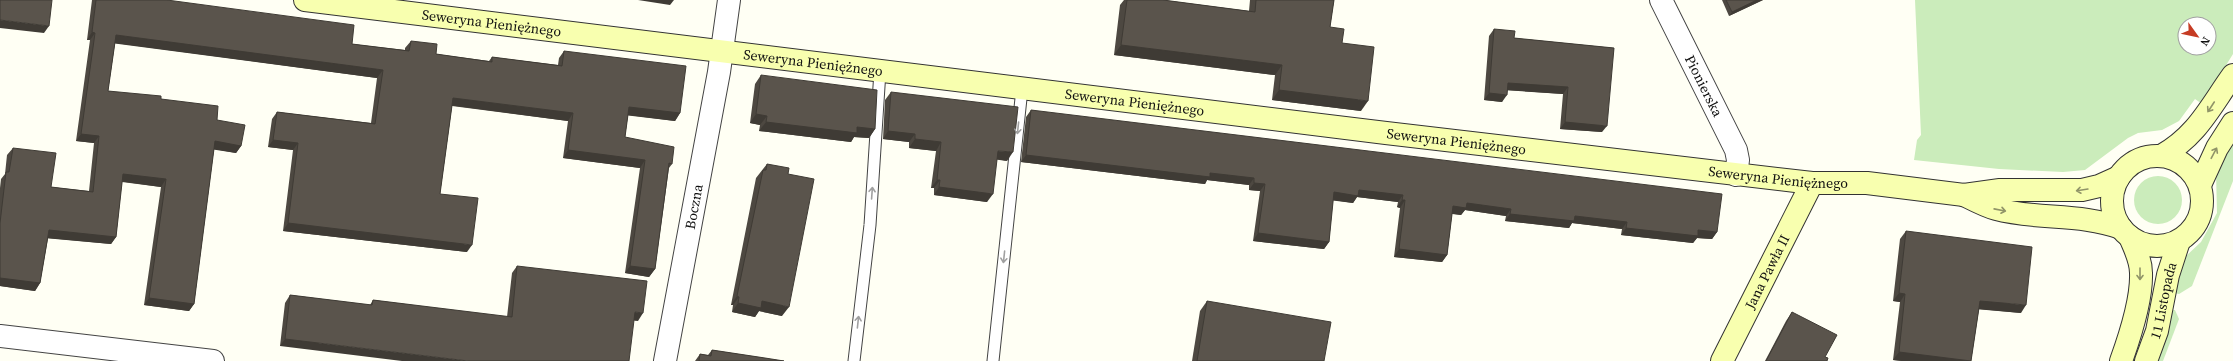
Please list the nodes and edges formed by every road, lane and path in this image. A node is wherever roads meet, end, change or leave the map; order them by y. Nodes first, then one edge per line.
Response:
1 (305, 0) edge
2 (729, 0) edge
3 (1661, 0) edge
4 (722, 52) junction
5 (880, 72) junction
6 (2233, 75) edge
7 (1022, 89) junction
8 (2233, 123) edge
9 (2161, 156) junction
10 (1736, 174) junction
11 (2119, 177) junction
12 (1812, 183) junction
13 (2200, 185) junction
14 (1964, 195) junction
15 (2125, 233) junction
16 (2180, 241) junction
17 (0, 336) edge
18 (213, 361) edge
19 (665, 361) edge
20 (854, 361) edge
21 (993, 361) edge
22 (1722, 361) edge
23 (2121, 361) edge
24 (2146, 361) edge

1 - 4 street, Seweryna Pieniężnego
2 - 4 street, Boczna
3 - 10 street, Pionierska
4 - 5 street, Seweryna Pieniężnego
4 - 19 street, Boczna
5 - 7 street, Seweryna Pieniężnego
20 -> 5 lane
6 -> 9 street
7 - 10 street, Seweryna Pieniężnego
7 -> 21 lane
13 -> 8 street
9 - 11 street
9 - 13 street
10 - 12 street, Seweryna Pieniężnego
11 -> 14 street, Seweryna Pieniężnego
11 - 15 street
12 - 14 street, Seweryna Pieniężnego
12 - 22 street, Jana Pawła II
13 - 16 street
14 -> 15 street, Seweryna Pieniężnego
15 - 16 street
15 -> 23 street, 11 Listopada
16 - 24 street, 11 Listopada
17 - 18 street

